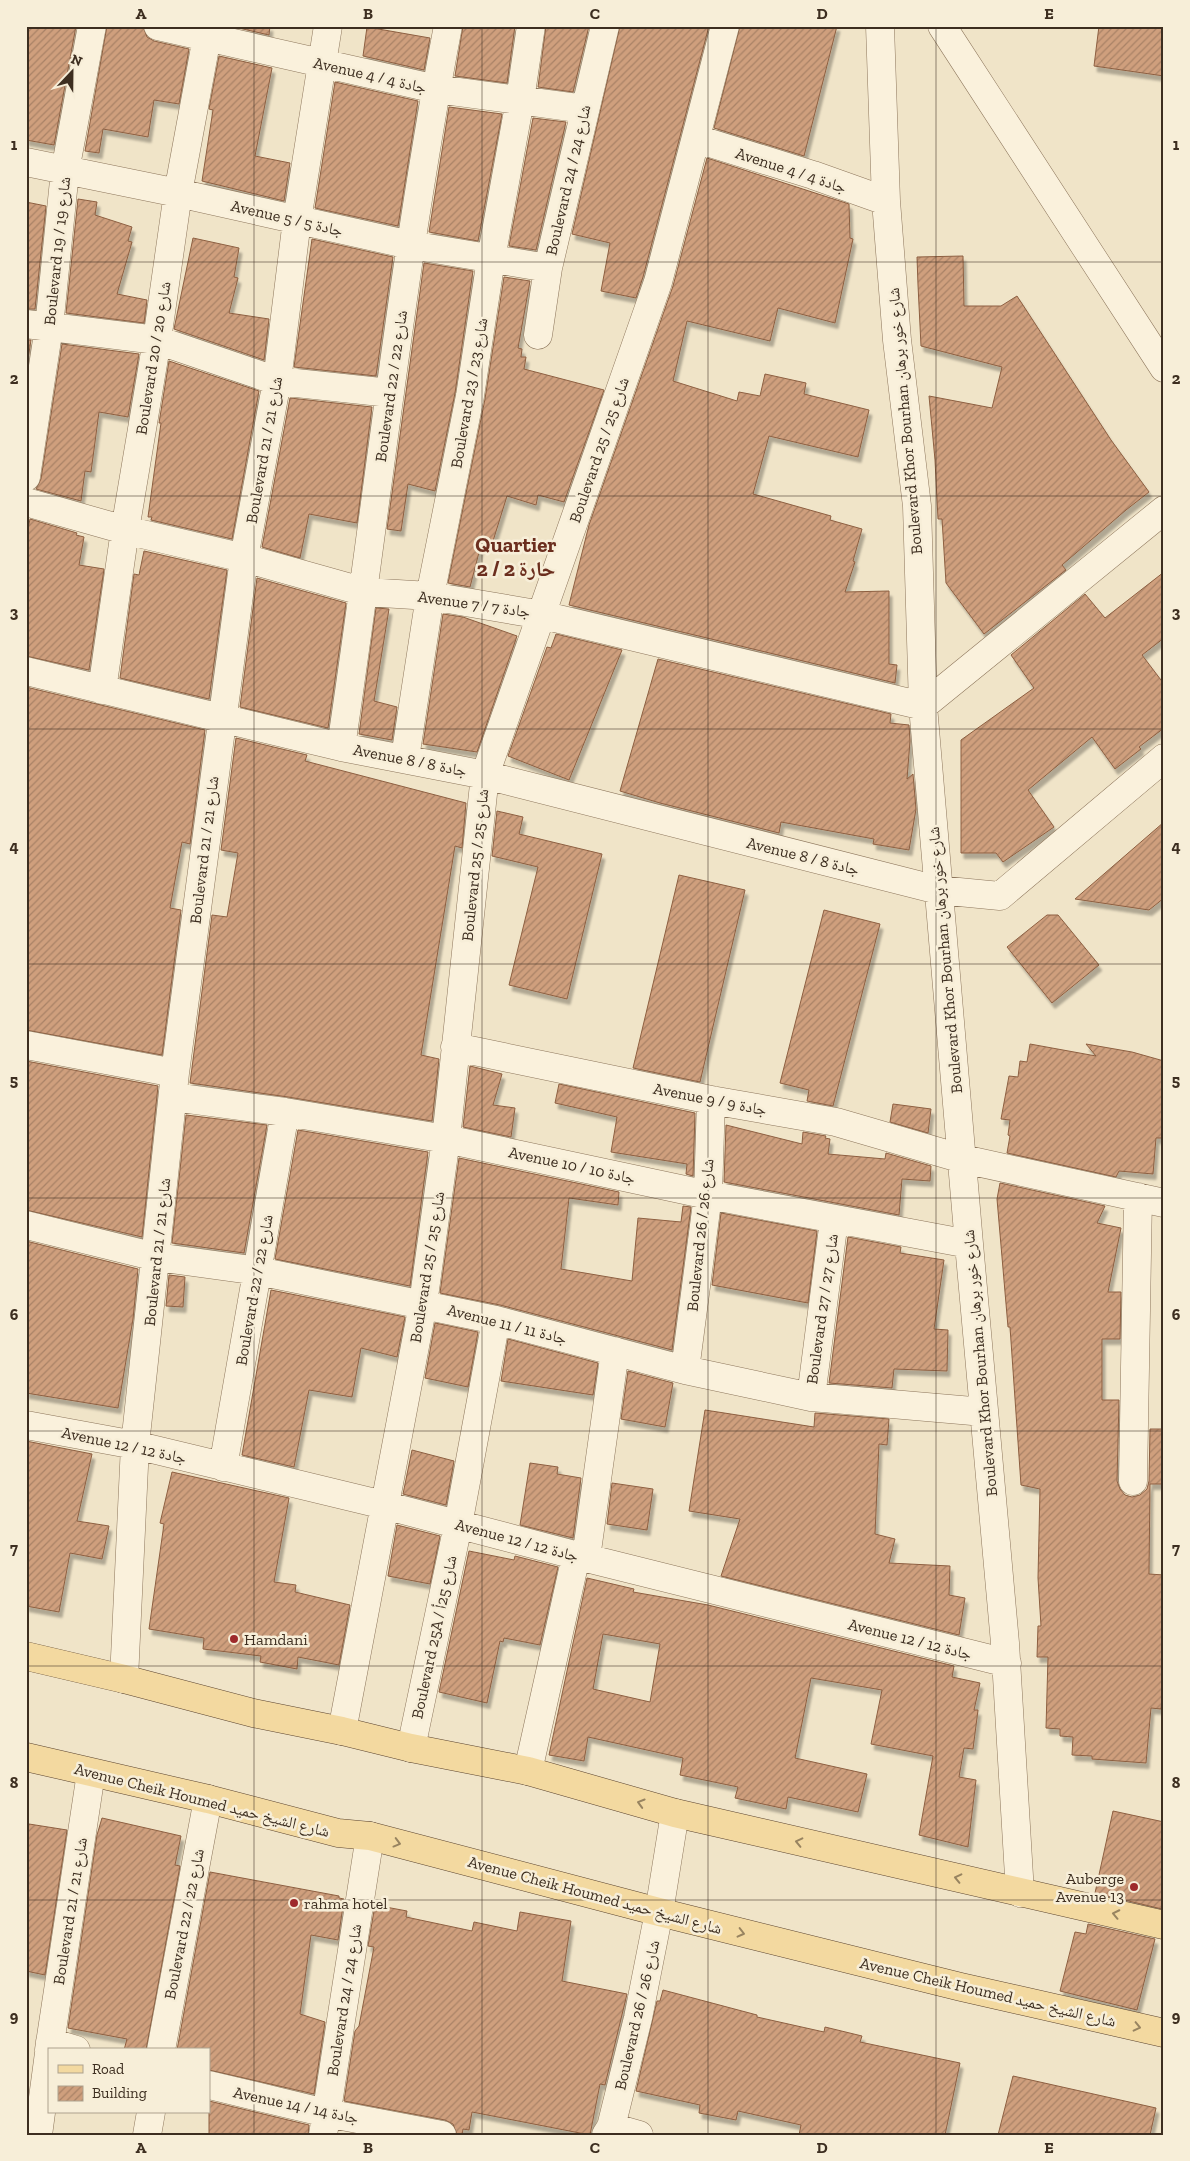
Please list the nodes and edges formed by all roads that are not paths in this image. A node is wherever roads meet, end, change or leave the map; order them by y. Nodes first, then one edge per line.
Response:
1 (92, 26) edge
2 (158, 26) edge
3 (328, 26) edge
4 (448, 26) edge
5 (531, 26) edge
6 (605, 26) edge
7 (725, 26) edge
8 (880, 26) edge
9 (942, 26) edge
10 (208, 31) edge
11 (322, 64) junction
12 (436, 89) junction
13 (520, 100) junction
14 (585, 109) junction
15 (697, 139) junction
16 (26, 162) edge
17 (65, 171) junction
18 (178, 193) junction
19 (886, 201) junction
20 (297, 220) junction
21 (410, 245) junction
22 (491, 258) junction
23 (548, 268) junction
24 (38, 326) edge
25 (538, 335) dead end
26 (157, 340) junction
27 (1164, 368) edge
28 (277, 381) junction
29 (390, 393) junction
30 (26, 477) edge
31 (26, 502) edge
32 (1164, 510) edge
33 (125, 530) junction
34 (244, 558) junction
35 (364, 592) junction
36 (430, 596) junction
37 (542, 614) junction
38 (26, 670) edge
39 (102, 690) junction
40 (923, 706) junction
41 (221, 719) junction
42 (342, 747) junction
43 (405, 758) junction
44 (1164, 758) edge
45 (485, 775) junction
46 (938, 890) junction
47 (26, 1045) edge
48 (455, 1047) junction
49 (174, 1085) junction
50 (710, 1100) junction
51 (284, 1112) junction
52 (446, 1139) junction
53 (963, 1159) junction
54 (708, 1195) junction
55 (1151, 1200) edge
56 (834, 1220) junction
57 (26, 1224) edge
58 (969, 1244) junction
59 (156, 1257) junction
60 (258, 1271) junction
61 (424, 1304) junction
62 (496, 1320) junction
63 (614, 1351) junction
64 (685, 1370) junction
65 (811, 1397) junction
66 (984, 1412) junction
67 (26, 1426) edge
68 (135, 1445) junction
69 (223, 1467) junction
70 (1133, 1481) dead end
71 (384, 1504) junction
72 (458, 1525) junction
73 (581, 1557) junction
74 (26, 1656) edge
75 (1007, 1663) junction
76 (124, 1679) junction
77 (342, 1731) junction
78 (411, 1748) junction
79 (26, 1757) edge
80 (528, 1771) junction
81 (91, 1773) junction
82 (208, 1799) junction
83 (675, 1813) junction
84 (370, 1836) junction
85 (1020, 1893) junction
86 (659, 1912) junction
87 (1164, 1924) edge
88 (1164, 2033) edge
89 (49, 2048) edge
90 (161, 2048) edge
91 (48, 2056) edge
92 (210, 2086) edge
93 (151, 2114) edge
94 (325, 2124) edge
95 (608, 2131) edge
96 (38, 2135) edge
97 (147, 2135) edge
98 (442, 2135) edge
99 (640, 2135) edge

1 - 17 street, Boulevard 19 / شارع 19
2 - 10 street, Avenue 4 / جادة 4
3 - 11 street, Boulevard 21 / شارع 21
4 - 12 street, Boulevard 22 / شارع 22
5 - 13 street, Boulevard 23 / شارع 23
6 - 14 street, Boulevard 24 / شارع 24
7 - 15 street, Boulevard 25 / شارع 25
8 - 19 street, Boulevard Khor Bourhan شارع خور برهان
9 - 27 street
10 - 11 street, Avenue 4 / جادة 4
10 - 18 street, Boulevard 20 / شارع 20
11 - 12 street, Avenue 4 / جادة 4
11 - 20 street, Boulevard 21 / شارع 21
12 - 13 street, Avenue 4 / جادة 4
12 - 21 street, Boulevard 22 / شارع 22
13 - 14 street, Avenue 4 / جادة 4
13 - 22 street, Boulevard 23 / شارع 23
14 - 23 street, Boulevard 24 / شارع 24
15 - 19 street, Avenue 4 / جادة 4
15 - 37 street, Boulevard 25 / شارع 25
16 - 17 street, Avenue 5 / جادة 5
17 - 18 street, Avenue 5 / جادة 5
17 - 24 street, Boulevard 19 / شارع 19
18 - 20 street, Avenue 5 / جادة 5
18 - 26 street, Boulevard 20 / شارع 20
19 - 40 street, Boulevard Khor Bourhan شارع خور برهان
20 - 21 street, Avenue 5 / جادة 5
20 - 28 street, Boulevard 21 / شارع 21
21 - 22 street, Avenue 5 / جادة 5
21 - 29 street, Boulevard 22 / شارع 22
22 - 23 street, Avenue 5 / جادة 5
22 - 36 street, Boulevard 23 / شارع 23
23 - 25 street, Boulevard 24 / شارع 24
24 - 26 street
24 - 30 street, Boulevard 19 / شارع 19
26 - 28 street
26 - 33 street, Boulevard 20 / شارع 20
28 - 29 street
28 - 34 street, Boulevard 21 / شارع 21
29 - 35 street, Boulevard 22 / شارع 22
31 - 33 street, Avenue 7 / جادة 7
32 - 40 street
33 - 34 street, Avenue 7 / جادة 7
33 - 39 street, Boulevard 20 / شارع 20
34 - 35 street, Avenue 7 / جادة 7
34 - 41 street, Boulevard 21 / شارع 21
35 - 36 street, Avenue 7 / جادة 7
35 - 42 street, Boulevard 22 / شارع 22
36 - 37 street, Avenue 7 / جادة 7
36 - 43 street, Boulevard 23 / شارع 23
37 - 40 street, Avenue 7 / جادة 7
37 - 45 street, Boulevard 25 / شارع 25
38 - 39 street, Avenue 8 / جادة 8
39 - 41 street, Avenue 8 / جادة 8
40 - 46 street, Boulevard Khor Bourhan شارع خور برهان
41 - 42 street, Avenue 8 / جادة 8
41 - 49 street, Boulevard 21 / شارع 21
42 - 43 street, Avenue 8 / جادة 8
43 - 45 street, Avenue 8 / جادة 8
44 - 46 street, Avenue 8 / جادة 8
45 - 46 street, Avenue 8 / جادة 8
45 - 48 street, Boulevard 25 / شارع 25
46 - 53 street, Boulevard Khor Bourhan شارع خور برهان
47 - 49 street, Avenue 10 / جادة 10
48 - 50 street, Avenue 9 / جادة 9
48 - 52 street, Boulevard 25 / شارع 25
49 - 51 street, Avenue 10 / جادة 10
49 - 59 street, Boulevard 21 / شارع 21
50 - 53 street, Avenue 9 / جادة 9
50 - 54 street, Boulevard 26 / شارع 26
51 - 52 street, Avenue 10 / جادة 10
51 - 60 street, Boulevard 22 / شارع 22
52 - 54 street, Avenue 10 / جادة 10
52 - 61 street, Boulevard 25 / شارع 25
53 - 55 street, Avenue 9 / جادة 9
53 - 58 street, Boulevard Khor Bourhan شارع خور برهان
54 - 56 street, Avenue 10 / جادة 10
54 - 64 street, Boulevard 26 / شارع 26
55 - 70 street
56 - 58 street, Avenue 10 / جادة 10
56 - 65 street, Boulevard 27 / شارع 27
57 - 59 street, Avenue 11 / جادة 11
58 - 66 street, Boulevard Khor Bourhan شارع خور برهان
59 - 60 street, Avenue 11 / جادة 11
59 - 68 street, Boulevard 21 / شارع 21
60 - 61 street, Avenue 11 / جادة 11
60 - 69 street, Boulevard 22 / شارع 22
61 - 62 street, Avenue 11 / جادة 11
61 - 71 street, Boulevard 25 / شارع 25
62 - 63 street, Avenue 11 / جادة 11
62 - 72 street, Boulevard 25A / شارع 25أ
63 - 64 street, Avenue 11 / جادة 11
63 - 73 street
64 - 65 street, Avenue 11 / جادة 11
65 - 66 street, Avenue 11 / جادة 11
66 - 75 street, Boulevard Khor Bourhan شارع خور برهان
67 - 68 street, Avenue 12 / جادة 12
68 - 69 street, Avenue 12 / جادة 12
68 - 76 street, Boulevard 21 / شارع 21
69 - 71 street, Avenue 12 / جادة 12
71 - 72 street, Avenue 12 / جادة 12
71 - 77 street, Boulevard 25 / شارع 25
72 - 73 street, Avenue 12 / جادة 12
72 - 78 street, Boulevard 25A / شارع 25أ
73 - 75 street, Avenue 12 / جادة 12
73 - 80 street
74 - 76 main road
75 - 85 street, Boulevard Khor Bourhan شارع خور برهان
76 - 77 main road
77 - 78 main road
78 - 80 main road
79 - 81 main road, Avenue Cheik Houmed شارع الشيخ حميد
83 -> 80 main road
81 - 82 main road, Avenue Cheik Houmed شارع الشيخ حميد
81 - 89 street, Boulevard 21 / شارع 21
82 - 84 main road, Avenue Cheik Houmed شارع الشيخ حميد
82 - 90 street, Boulevard 22 / شارع 22
85 -> 83 main road
83 - 86 street, Boulevard 26 / شارع 26
84 -> 86 main road, Avenue Cheik Houmed شارع الشيخ حميد
84 - 94 street, Boulevard 24 / شارع 24
87 -> 85 main road
86 -> 88 main road, Avenue Cheik Houmed شارع الشيخ حميد
86 - 95 street, Boulevard 26 / شارع 26
91 - 96 street, Boulevard 21 / شارع 21
92 - 94 street, Avenue 14 / جادة 14
93 - 97 street
94 - 98 street, Avenue 14 / جادة 14
95 - 99 street

